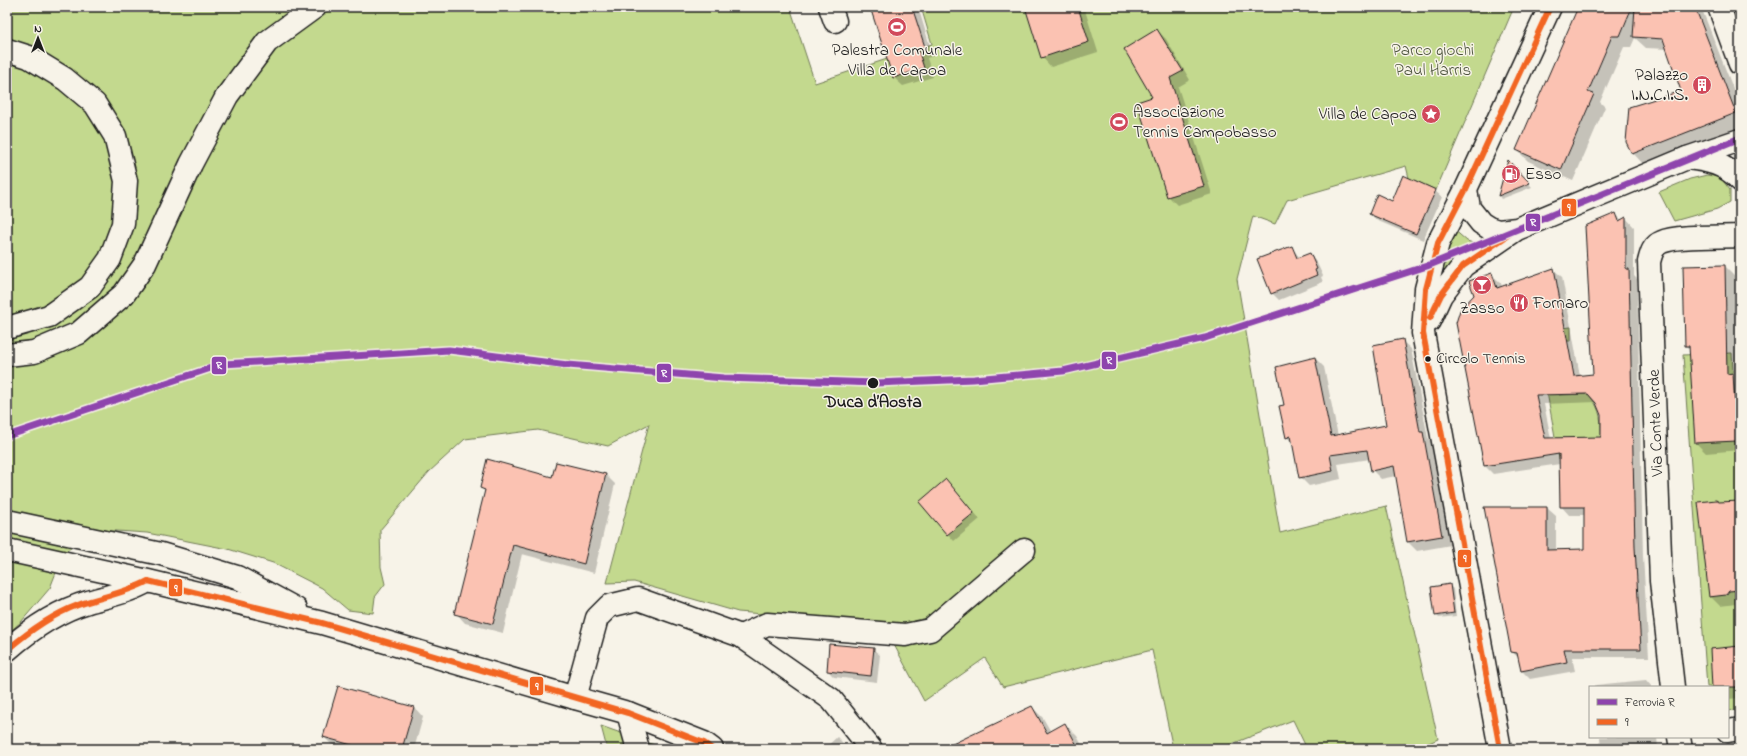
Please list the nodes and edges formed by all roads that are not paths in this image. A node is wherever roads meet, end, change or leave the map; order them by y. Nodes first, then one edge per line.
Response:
1 (315, 7) edge
2 (1550, 7) edge
3 (1719, 7) edge
4 (7, 50) edge
5 (1740, 64) edge
6 (1740, 140) edge
7 (1687, 158) junction
8 (1740, 180) edge
9 (1466, 189) junction
10 (1517, 229) junction
11 (1740, 236) edge
12 (7, 328) edge
13 (1423, 333) junction
14 (7, 355) edge
15 (7, 521) edge
16 (7, 550) edge
17 (1024, 550) dead end
18 (148, 581) junction
19 (322, 623) junction
20 (741, 636) junction
21 (7, 650) edge
22 (1673, 686) edge
23 (575, 698) junction
24 (628, 712) junction
25 (1740, 729) edge
26 (1729, 731) edge
27 (638, 749) edge
28 (712, 749) edge
29 (871, 749) edge
30 (1500, 749) edge

1 - 14 main road
2 - 9 main road
3 - 5 main road
4 - 12 main road
6 - 7 main road
7 - 8 main road
7 - 10 main road
9 - 10 main road
9 - 13 main road
10 - 13 main road
11 - 22 main road, Via Conte Verde
13 - 30 main road
15 - 19 main road
16 - 18 main road
17 - 20 main road
18 - 19 main road
18 - 21 main road
19 - 23 main road
20 - 23 main road
20 - 29 main road
23 - 24 main road
24 - 27 main road
24 - 28 main road
25 - 26 main road

